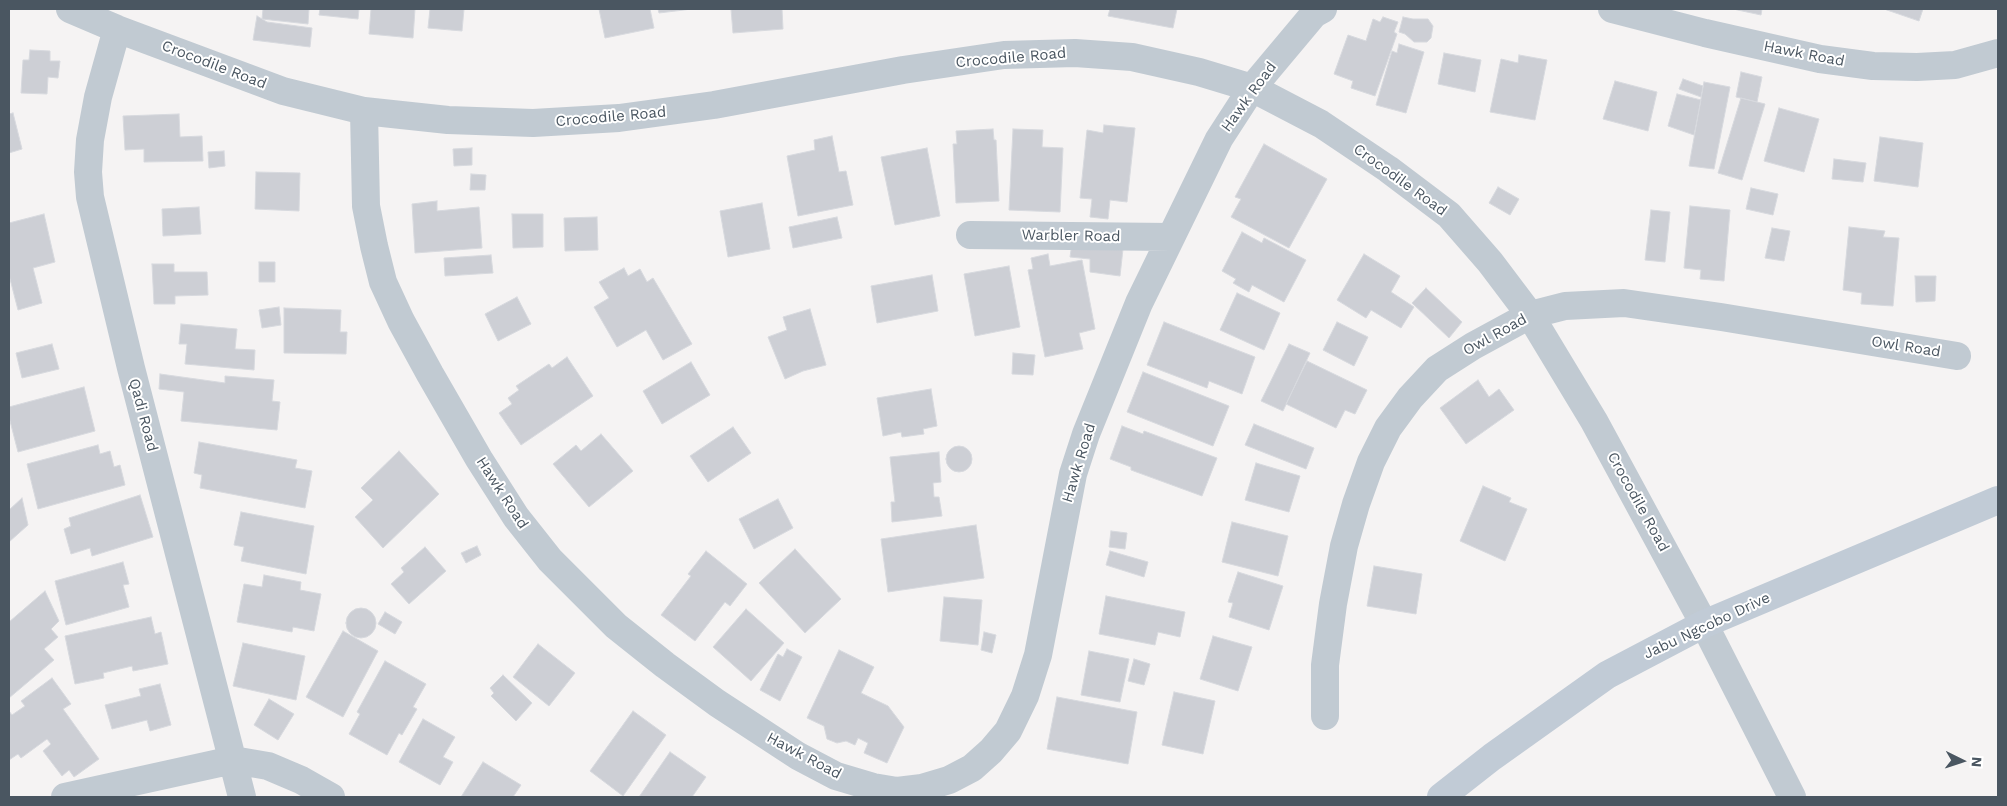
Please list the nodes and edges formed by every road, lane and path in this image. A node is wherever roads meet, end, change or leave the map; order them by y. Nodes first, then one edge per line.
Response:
1 (70, 9) edge
2 (1323, 9) edge
3 (1612, 9) edge
4 (117, 29) junction
5 (1998, 53) edge
6 (1252, 88) junction
7 (364, 111) junction
8 (970, 235) dead end
9 (1171, 237) junction
10 (1530, 315) junction
11 (1957, 356) dead end
12 (1998, 500) edge
13 (1704, 624) junction
14 (1325, 716) dead end
15 (233, 760) junction
16 (65, 797) edge
17 (242, 797) edge
18 (331, 797) edge
19 (1441, 797) edge
20 (1792, 797) edge

1 - 4 street, Crocodile Road
2 - 6 street, Hawk Road
3 - 5 street, Hawk Road
4 - 7 street, Crocodile Road
4 - 15 street, Qadi Road
6 - 7 street, Crocodile Road
6 - 9 street, Hawk Road
6 - 10 street, Crocodile Road
7 - 9 street, Hawk Road
8 - 9 street, Warbler Road
10 - 11 street, Owl Road
10 - 13 street, Crocodile Road
10 - 14 street, Owl Road
12 - 13 main road, Jabu Ngcobo Drive
13 - 19 main road, Jabu Ngcobo Drive
13 - 20 street, Crocodile Road
15 - 16 street
15 - 17 street, Qadi Road
15 - 18 street

